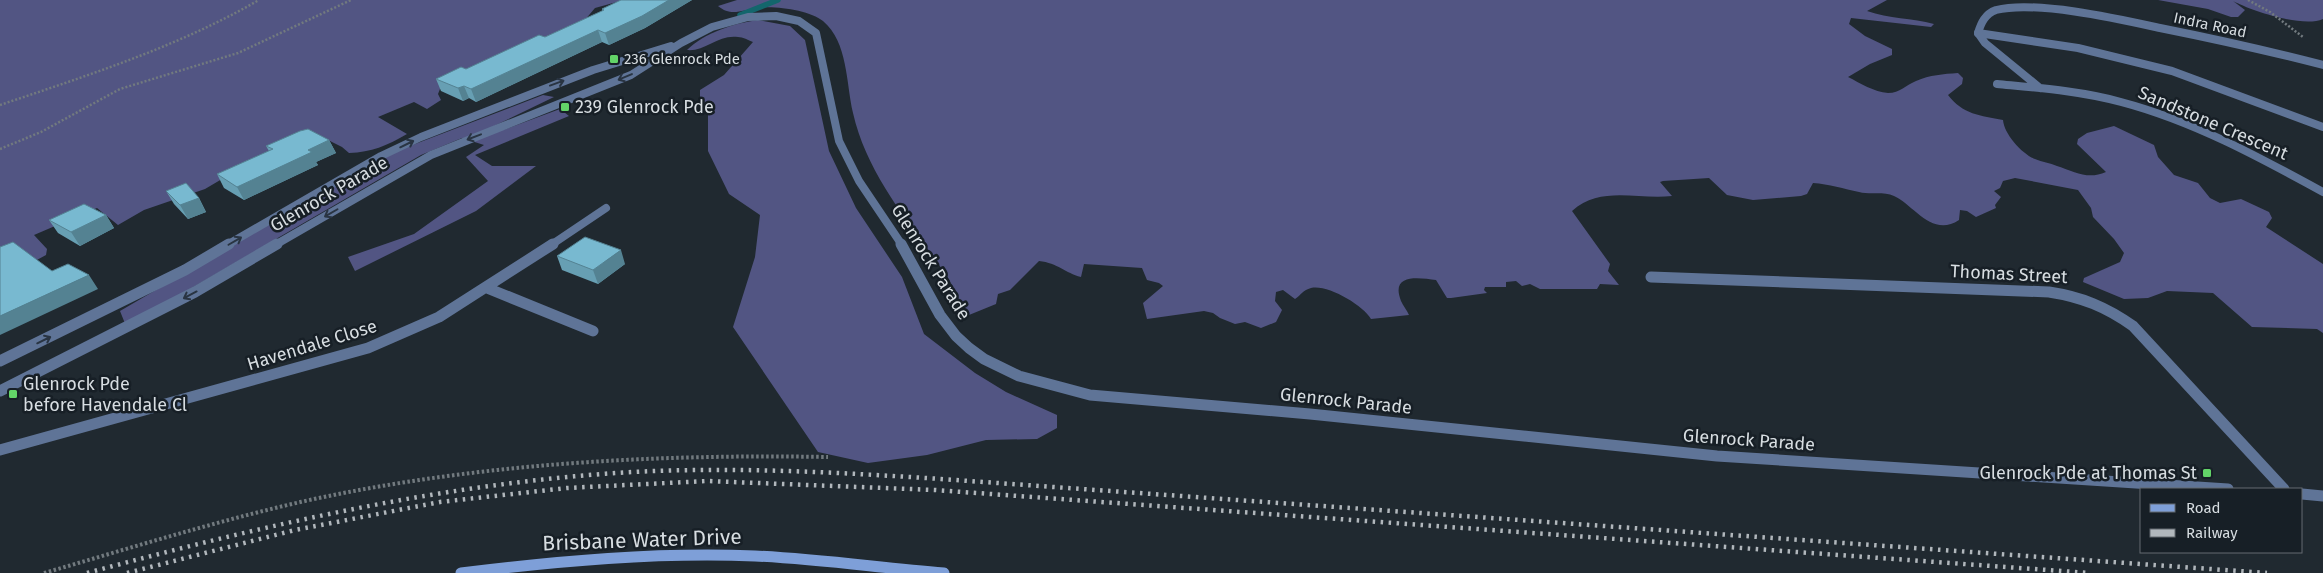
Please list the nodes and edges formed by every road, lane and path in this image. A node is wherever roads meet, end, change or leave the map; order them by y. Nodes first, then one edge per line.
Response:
1 (258, 0) edge
2 (351, 0) edge
3 (2248, 0) edge
4 (1978, 33) junction
5 (2303, 37) dead end
6 (681, 43) junction
7 (2323, 65) edge
8 (1997, 84) dead end
9 (2040, 88) junction
10 (0, 105) edge
11 (2323, 127) edge
12 (0, 149) edge
13 (2323, 192) edge
14 (606, 208) dead end
15 (1652, 278) dead end
16 (487, 288) junction
17 (593, 331) dead end
18 (0, 361) edge
19 (0, 391) edge
20 (0, 450) edge
21 (828, 457) dead end
22 (2213, 488) edge
23 (2283, 488) edge
24 (2303, 494) edge
25 (2323, 496) edge
26 (44, 573) edge
27 (461, 573) edge
28 (944, 573) edge

1 - 10 path
2 - 12 path
3 - 5 path
4 - 7 street, Indra Road
4 - 9 street
4 - 11 street
18 -> 6 street, Glenrock Parade
6 -> 19 street, Glenrock Parade
6 - 22 street, Glenrock Parade
8 - 9 street, Sandstone Crescent
9 - 13 street, Sandstone Crescent
14 - 16 street, Havendale Close
15 - 23 street, Thomas Street
16 - 17 street
16 - 20 street, Havendale Close
21 - 26 path
24 - 25 street
27 - 28 main road, Brisbane Water Drive

